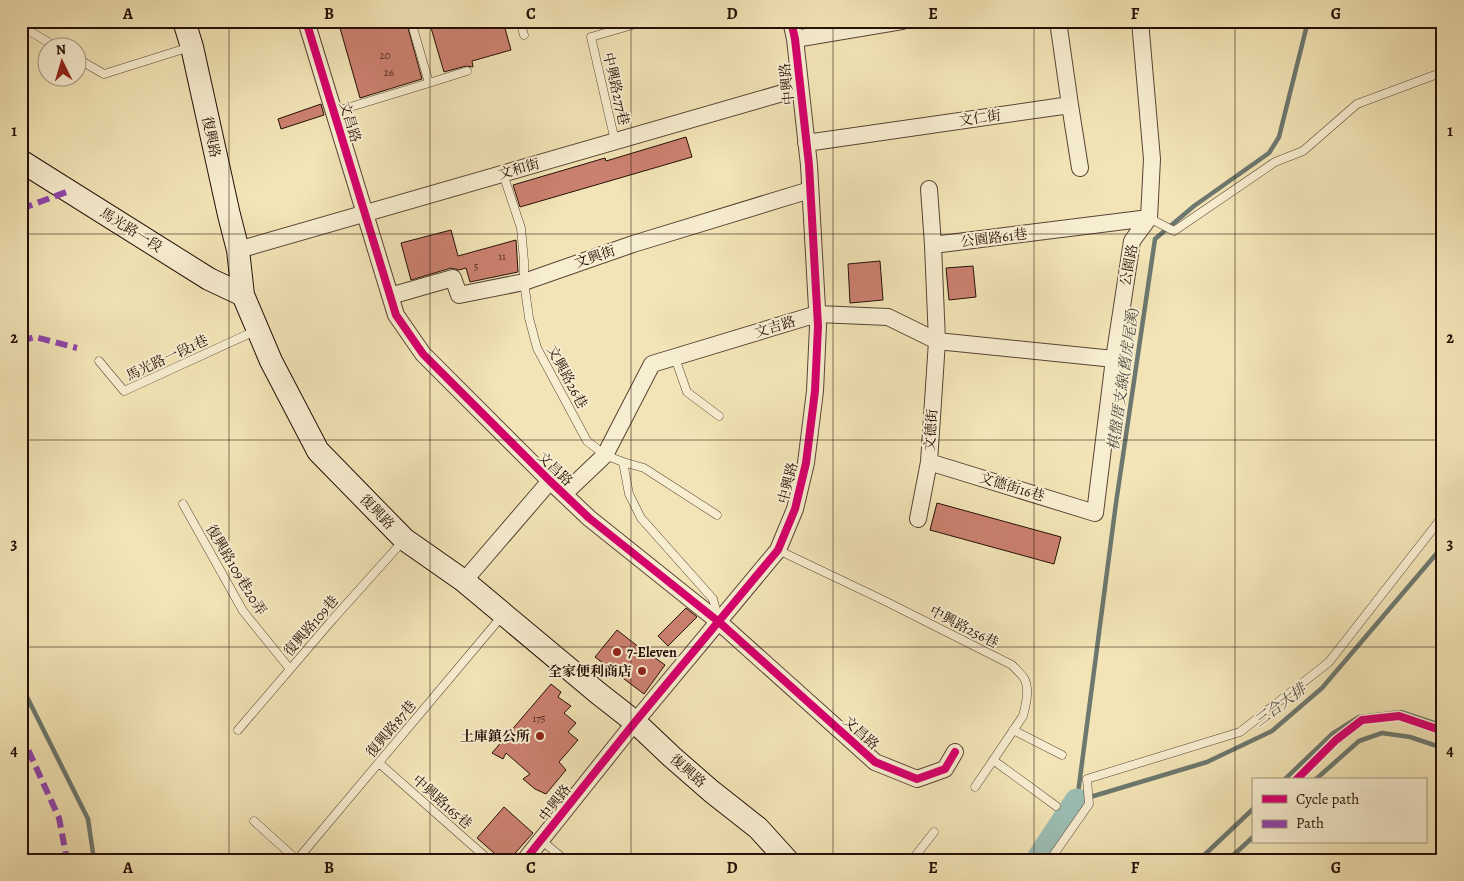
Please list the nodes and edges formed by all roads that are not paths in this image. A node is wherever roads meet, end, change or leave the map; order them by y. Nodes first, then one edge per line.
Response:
1 (184, 21) edge
2 (306, 21) edge
3 (411, 21) edge
4 (520, 21) edge
5 (646, 21) edge
6 (791, 21) edge
7 (902, 21) edge
8 (1058, 21) edge
9 (1140, 21) edge
10 (21, 26) edge
11 (524, 35) dead end
12 (41, 38) edge
13 (795, 39) junction
14 (192, 47) junction
15 (88, 65) edge
16 (467, 71) dead end
17 (1443, 72) edge
18 (430, 84) junction
19 (800, 88) junction
20 (1070, 104) junction
21 (334, 112) junction
22 (615, 142) junction
23 (806, 143) junction
24 (21, 161) edge
25 (1080, 168) dead end
26 (503, 174) junction
27 (928, 189) dead end
28 (810, 190) junction
29 (365, 214) junction
30 (1149, 218) junction
31 (934, 245) junction
32 (238, 250) junction
33 (524, 282) junction
34 (243, 295) junction
35 (390, 296) junction
36 (817, 314) junction
37 (257, 330) junction
38 (937, 340) junction
39 (675, 358) junction
40 (1114, 359) junction
41 (99, 361) dead end
42 (719, 416) dead end
43 (605, 455) junction
44 (623, 462) junction
45 (929, 462) junction
46 (550, 481) junction
47 (564, 494) junction
48 (183, 504) dead end
49 (1095, 513) joint
50 (717, 515) dead end
51 (1443, 516) edge
52 (918, 519) dead end
53 (404, 539) junction
54 (778, 550) junction
55 (464, 581) junction
56 (504, 614) junction
57 (719, 622) junction
58 (290, 669) junction
59 (635, 722) junction
60 (238, 730) dead end
61 (1013, 730) junction
62 (954, 752) dead end
63 (1062, 755) dead end
64 (993, 760) junction
65 (379, 763) junction
66 (976, 787) dead end
67 (1056, 806) dead end
68 (254, 821) dead end
69 (934, 832) dead end
70 (541, 840) junction
71 (297, 860) edge
72 (489, 860) edge
73 (525, 860) edge
74 (565, 860) edge
75 (787, 860) edge
76 (912, 860) edge
77 (1050, 860) edge

1 - 14 main road, 復興路
2 - 21 street, 文昌路
3 - 18 lane
4 - 11 lane
5 - 22 lane, 中興路277巷
6 - 13 street, 中興路
7 - 13 street
8 - 20 street
9 - 30 street
10 - 12 lane
13 - 19 street, 中興路
14 - 15 lane
14 - 32 main road, 復興路
16 - 18 lane
17 - 30 lane
18 - 21 lane
19 - 22 street, 文和街
19 - 23 street, 中興路
20 - 23 street, 文仁街
20 - 25 street
21 - 29 street, 文昌路
22 - 26 street, 文和街
23 - 28 street, 中興路
24 - 34 main road, 馬光路一段
26 - 29 street, 文和街
26 - 33 lane, 文興路26巷
27 - 31 street
28 - 33 street, 文興街
28 - 36 street, 中興路
29 - 32 street, 文和街
29 - 35 street, 文昌路
30 - 31 street, 公園路61巷
30 - 40 street, 公園路
31 - 38 street
32 - 34 main road, 復興路
33 - 35 street, 文興街
33 - 43 lane, 文興路26巷
34 - 37 main road, 復興路
35 - 46 street, 文昌路
36 - 38 street, 文吉路
36 - 39 street, 文吉路
36 - 54 street, 中興路
37 - 41 lane, 馬光路一段1巷
37 - 53 main road, 復興路
38 - 40 street, 文吉路
38 - 45 street, 文德街
39 - 42 lane
39 - 43 street, 文吉路
40 - 49 street, 公園路
43 - 44 lane, 文興路26巷
43 - 47 street, 文吉路
44 - 50 lane, 文興路26巷
44 - 57 lane
45 - 49 street, 文德街16巷
45 - 52 street, 文德街
46 - 47 street, 文昌路
46 - 55 street
47 - 57 street, 文昌路
48 - 58 lane, 復興路109巷20弄
51 - 77 lane
53 - 55 main road, 復興路
53 - 58 lane, 復興路109巷
54 - 57 street, 中興路
54 - 61 lane, 中興路256巷
55 - 56 main road, 復興路
56 - 59 main road, 復興路
56 - 65 lane, 復興路87巷
57 - 59 street, 中興路
57 - 62 street, 文昌路
58 - 60 lane, 復興路109巷
59 - 70 street, 中興路
59 - 75 main road, 復興路
61 - 63 lane
61 - 64 lane, 中興路256巷
64 - 66 lane, 中興路256巷
64 - 67 lane
65 - 71 lane, 復興路87巷
65 - 72 lane, 中興路165巷
68 - 71 lane
69 - 76 lane
70 - 73 street, 中興路
70 - 74 lane

